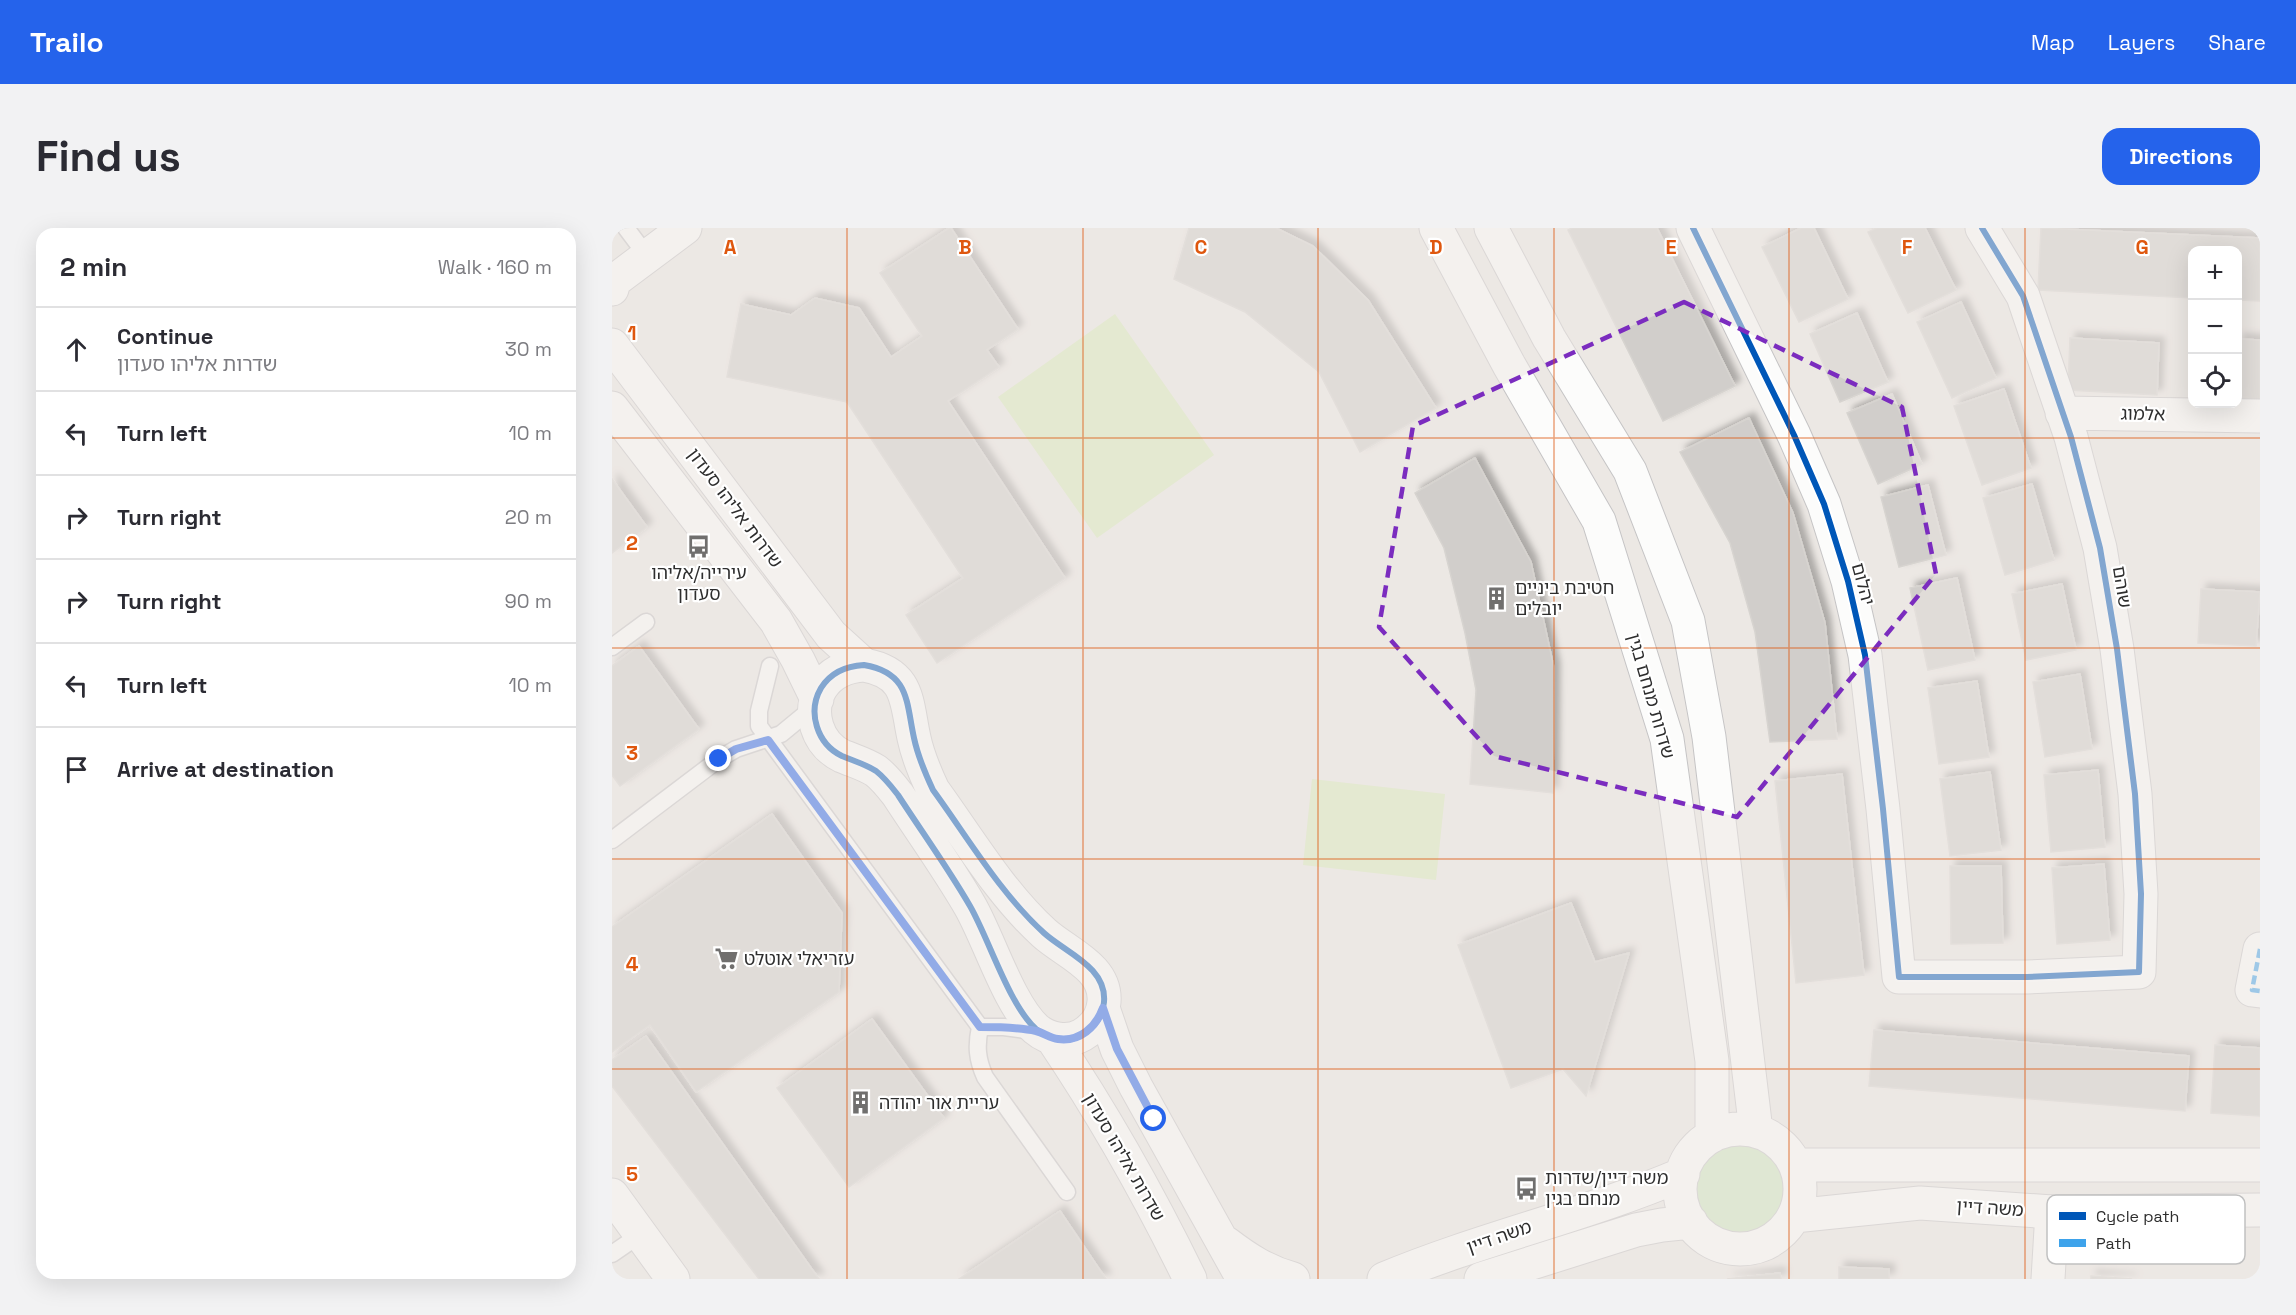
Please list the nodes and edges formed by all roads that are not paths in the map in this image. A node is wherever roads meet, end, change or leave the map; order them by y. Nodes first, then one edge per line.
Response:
1 (626, 228) edge
2 (685, 228) edge
3 (1436, 228) edge
4 (1491, 228) edge
5 (1693, 228) edge
6 (1982, 228) edge
7 (647, 256) junction
8 (612, 289) edge
9 (612, 345) edge
10 (612, 408) edge
11 (2062, 413) junction
12 (2260, 416) edge
13 (646, 622) dead end
14 (612, 647) edge
15 (864, 665) junction
16 (770, 666) dead end
17 (816, 702) junction
18 (768, 740) junction
19 (612, 840) edge
20 (2260, 949) edge
21 (2139, 972) joint
22 (2256, 990) edge
23 (1103, 1008) junction
24 (980, 1027) junction
25 (1045, 1035) junction
26 (1756, 1131) junction
27 (1712, 1136) junction
28 (1796, 1165) junction
29 (2260, 1165) edge
30 (1683, 1174) junction
31 (1067, 1192) dead end
32 (612, 1195) edge
33 (2245, 1210) edge
34 (2260, 1210) edge
35 (2047, 1212) edge
36 (1794, 1216) junction
37 (1691, 1222) junction
38 (641, 1234) junction
39 (1223, 1241) junction
40 (612, 1254) edge
41 (2049, 1264) edge
42 (673, 1279) edge
43 (1190, 1279) edge
44 (1243, 1279) edge
45 (1293, 1279) edge
46 (1384, 1279) edge
47 (1481, 1279) edge
48 (2048, 1279) edge

1 - 7 lane
2 - 7 street
3 - 27 street, שדרות מנחם בגין
4 - 26 street
5 - 21 street, יהלום
6 - 11 street, שוהם
7 - 8 street
9 - 15 street, שדרות אליהו סעדון
10 - 17 street, שדרות אליהו סעדון
11 - 12 street, אלמוג
11 - 21 street, שוהם
13 - 14 lane
15 - 17 street
15 - 23 street, שדרות אליהו סעדון
16 - 18 lane
17 - 18 lane
17 - 25 street, שדרות אליהו סעדון
18 - 19 lane
18 - 24 lane
20 - 22 street
23 - 25 street
23 - 39 street
24 - 25 lane
24 - 31 lane
25 - 43 street, שדרות אליהו סעדון
26 - 27 street
26 - 28 street
27 - 30 street
28 - 29 street
28 - 36 street
30 - 37 street
30 - 46 street, משה דיין
32 - 38 street
33 - 34 street, משה דיין
35 - 36 street, משה דיין
36 - 37 street
37 - 47 street, משה דיין
38 - 40 lane
38 - 42 street
39 - 44 street
39 - 45 street
41 - 48 street

